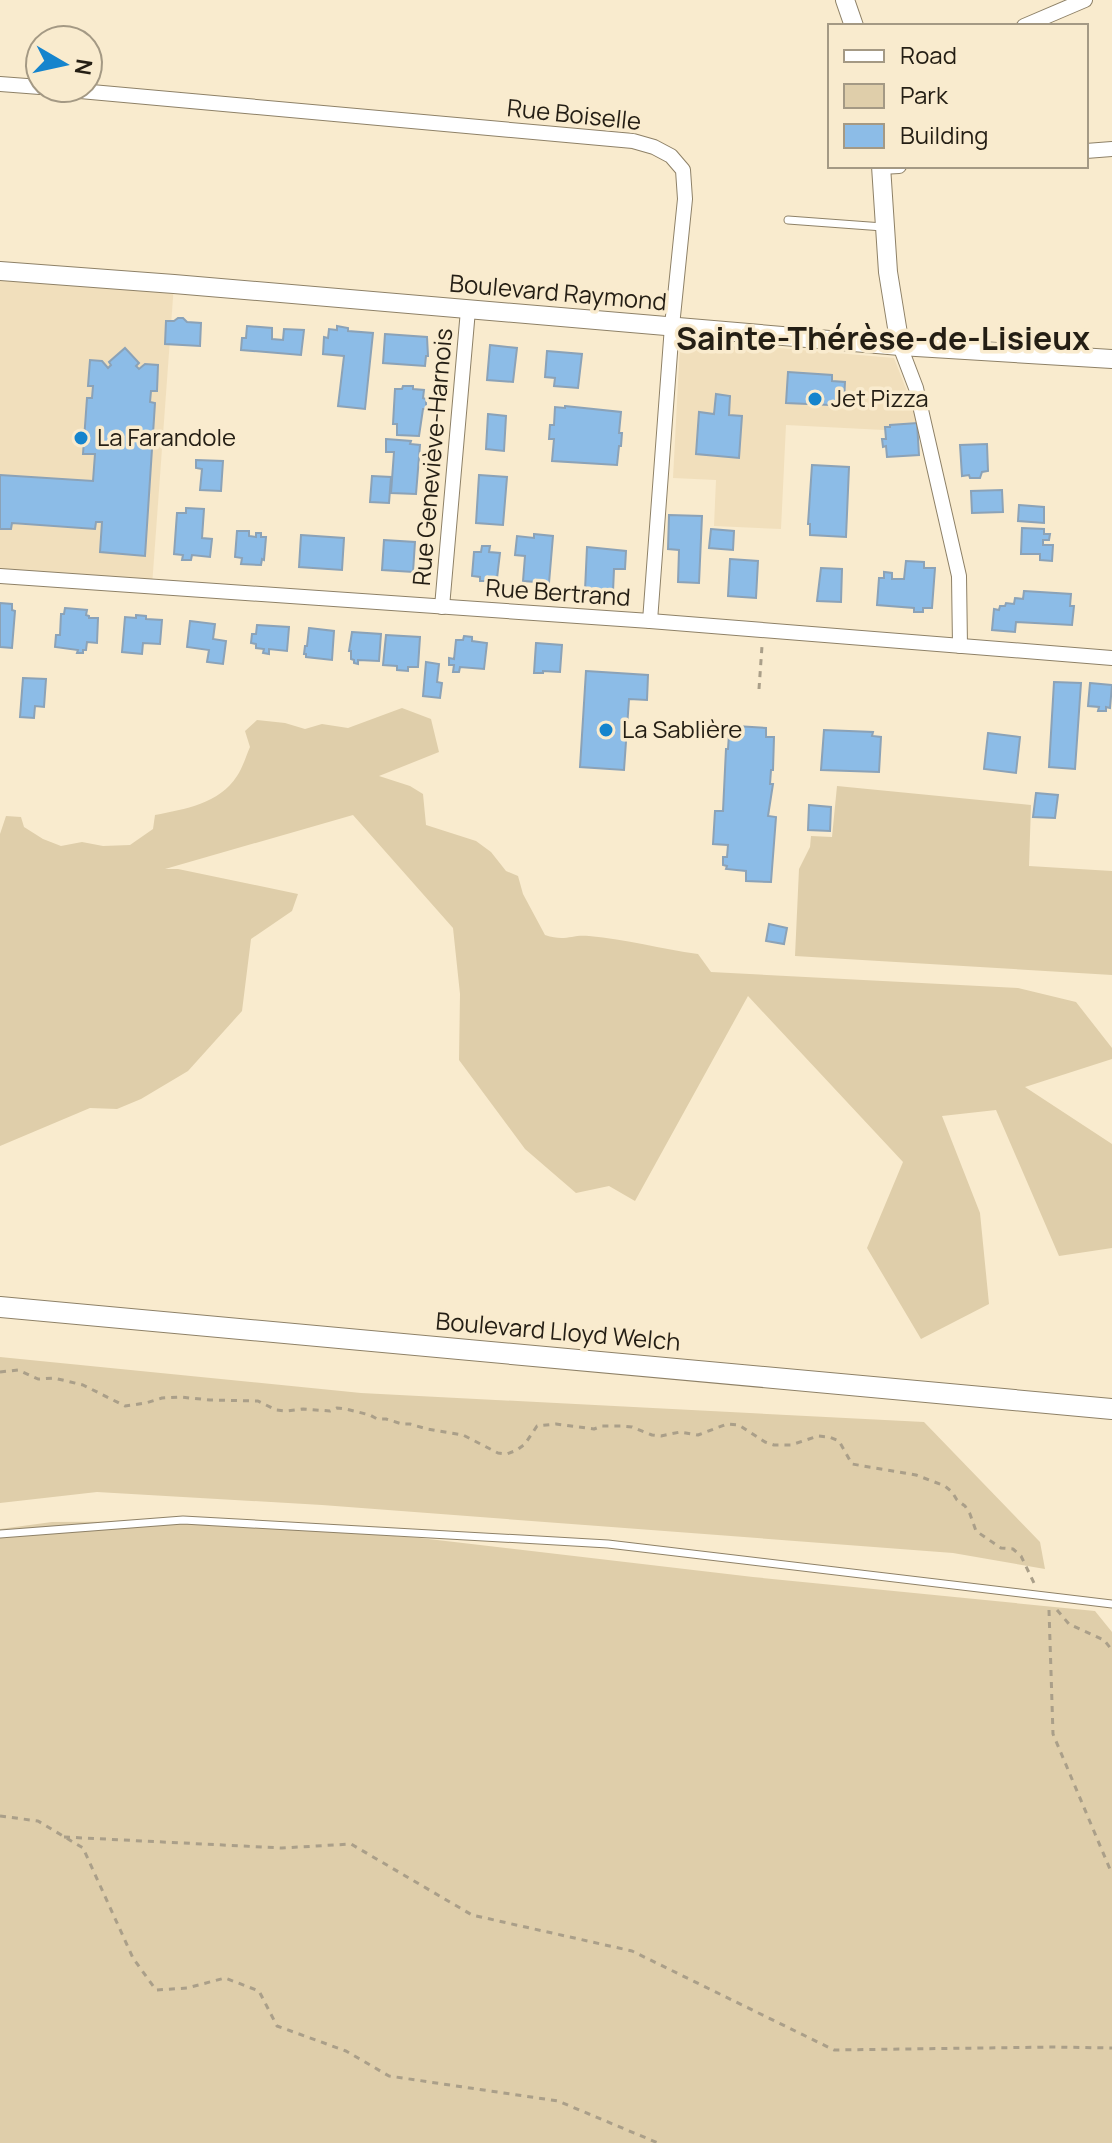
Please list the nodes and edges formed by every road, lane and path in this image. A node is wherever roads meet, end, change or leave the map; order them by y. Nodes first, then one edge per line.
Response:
1 (845, 0) edge
2 (1085, 0) edge
3 (853, 24) edge
4 (1029, 24) edge
5 (0, 84) edge
6 (24, 86) edge
7 (104, 93) edge
8 (1112, 149) edge
9 (1088, 151) edge
10 (887, 168) edge
11 (788, 220) dead end
12 (885, 227) junction
13 (0, 271) edge
14 (468, 310) junction
15 (672, 326) junction
16 (900, 346) junction
17 (1112, 359) edge
18 (0, 576) edge
19 (442, 607) junction
20 (650, 621) junction
21 (763, 630) junction
22 (960, 646) junction
23 (1112, 658) edge
24 (759, 689) dead end
25 (0, 1307) edge
26 (0, 1372) edge
27 (1112, 1409) edge
28 (0, 1534) edge
29 (1034, 1584) dead end
30 (1049, 1596) junction
31 (1112, 1604) edge
32 (1056, 1608) dead end
33 (1112, 1650) edge
34 (0, 1816) edge
35 (64, 1837) junction
36 (1112, 1874) edge
37 (1112, 2048) edge
38 (658, 2143) edge

1 - 3 street
2 - 4 street
5 - 6 street
7 - 15 street, Rue Boiselle
8 - 9 street
10 - 12 street
11 - 12 lane
12 - 16 street
13 - 14 street, Boulevard Raymond
14 - 15 street, Boulevard Raymond
14 - 19 street, Rue Geneviève-Harnois
15 - 16 street, Boulevard Raymond
15 - 20 street, Rue Boiselle
16 - 17 street, Boulevard Raymond
16 - 22 street
18 - 19 street, Rue Bertrand
19 - 20 street, Rue Bertrand
20 - 21 street, Rue Bertrand
21 - 22 street, Rue Bertrand
21 - 24 path
22 - 23 street, Rue Bertrand
25 - 27 main road, Boulevard Lloyd Welch
26 - 29 path
28 - 30 lane
30 - 31 lane
30 - 36 path
32 - 33 path
34 - 35 path
35 - 37 path
35 - 38 path

